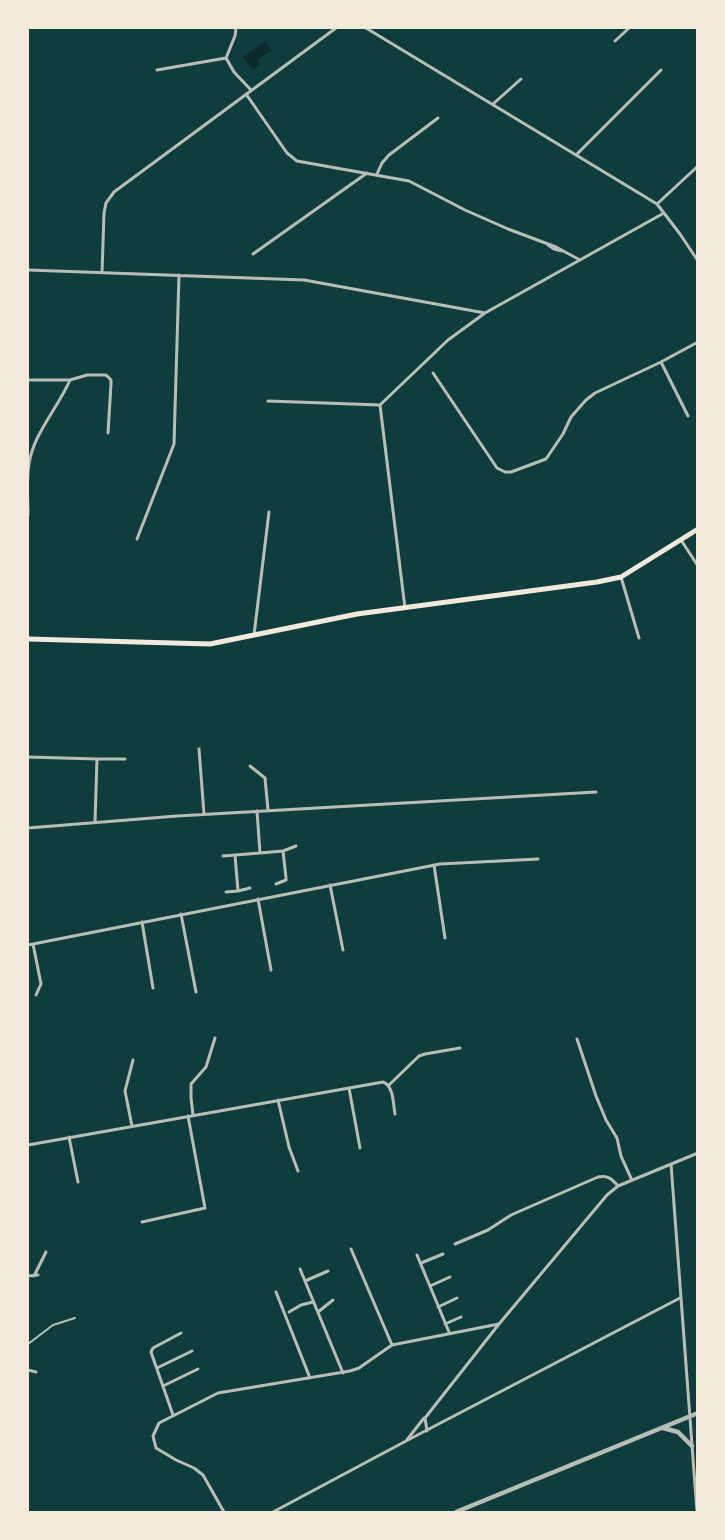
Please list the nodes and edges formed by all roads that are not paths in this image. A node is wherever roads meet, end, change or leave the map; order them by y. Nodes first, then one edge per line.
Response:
1 (236, 28) edge
2 (332, 28) edge
3 (336, 28) edge
4 (366, 28) edge
5 (629, 28) edge
6 (372, 29) edge
7 (327, 34) junction
8 (615, 41) dead end
9 (226, 58) junction
10 (158, 70) dead end
11 (662, 70) dead end
12 (521, 79) dead end
13 (250, 90) junction
14 (246, 94) junction
15 (493, 104) junction
16 (438, 118) dead end
17 (577, 154) junction
18 (698, 166) edge
19 (367, 173) junction
20 (377, 174) junction
21 (657, 204) junction
22 (664, 213) junction
23 (253, 254) dead end
24 (580, 260) junction
25 (698, 261) edge
26 (28, 270) edge
27 (102, 273) junction
28 (179, 275) junction
29 (485, 313) junction
30 (698, 342) edge
31 (661, 362) junction
32 (433, 373) dead end
33 (28, 380) edge
34 (70, 380) junction
35 (268, 401) dead end
36 (380, 405) junction
37 (688, 416) dead end
38 (108, 434) dead end
39 (29, 464) edge
40 (269, 512) dead end
41 (28, 516) edge
42 (698, 529) edge
43 (137, 539) dead end
44 (681, 540) junction
45 (698, 566) edge
46 (621, 577) junction
47 (405, 608) junction
48 (254, 635) junction
49 (639, 638) dead end
50 (28, 639) edge
51 (199, 749) dead end
52 (28, 757) edge
53 (97, 759) junction
54 (125, 759) dead end
55 (250, 766) dead end
56 (596, 792) dead end
57 (268, 810) junction
58 (257, 811) junction
59 (204, 814) junction
60 (95, 822) junction
61 (28, 828) edge
62 (296, 846) dead end
63 (283, 851) junction
64 (260, 853) junction
65 (235, 855) junction
66 (223, 856) dead end
67 (538, 859) dead end
68 (434, 865) junction
69 (276, 884) dead end
70 (330, 885) junction
71 (250, 888) dead end
72 (238, 890) junction
73 (226, 892) dead end
74 (258, 899) junction
75 (181, 914) junction
76 (142, 922) junction
77 (445, 938) dead end
78 (34, 944) junction
79 (28, 945) edge
80 (343, 950) dead end
81 (271, 970) dead end
82 (153, 988) dead end
83 (196, 992) dead end
84 (36, 995) dead end
85 (215, 1038) dead end
86 (578, 1039) dead end
87 (460, 1048) dead end
88 (132, 1060) dead end
89 (389, 1085) junction
90 (349, 1088) junction
91 (278, 1100) junction
92 (395, 1114) dead end
93 (190, 1116) junction
94 (132, 1126) junction
95 (69, 1137) junction
96 (28, 1145) edge
97 (360, 1148) dead end
98 (698, 1152) edge
99 (671, 1164) junction
100 (298, 1171) dead end
101 (632, 1180) junction
102 (78, 1182) dead end
103 (618, 1186) junction
104 (142, 1222) dead end
105 (455, 1244) dead end
106 (351, 1249) dead end
107 (46, 1252) dead end
108 (442, 1254) dead end
109 (417, 1255) dead end
110 (420, 1263) junction
111 (300, 1269) dead end
112 (328, 1271) dead end
113 (28, 1276) edge
114 (450, 1277) dead end
115 (305, 1281) junction
116 (430, 1286) junction
117 (276, 1292) dead end
118 (457, 1298) dead end
119 (680, 1298) junction
120 (333, 1300) dead end
121 (314, 1302) junction
122 (438, 1307) junction
123 (289, 1312) dead end
124 (318, 1312) junction
125 (461, 1317) dead end
126 (75, 1318) dead end
127 (445, 1324) junction
128 (499, 1324) junction
129 (449, 1332) junction
130 (181, 1334) dead end
131 (28, 1344) edge
132 (392, 1345) junction
133 (192, 1351) dead end
134 (157, 1368) junction
135 (198, 1369) dead end
136 (28, 1370) edge
137 (36, 1372) dead end
138 (343, 1372) junction
139 (310, 1378) junction
140 (163, 1386) junction
141 (698, 1413) edge
142 (174, 1415) junction
143 (689, 1416) junction
144 (425, 1418) junction
145 (662, 1428) junction
146 (427, 1431) junction
147 (406, 1441) junction
148 (692, 1446) junction
149 (224, 1512) edge
150 (274, 1512) edge
151 (456, 1512) edge
152 (697, 1512) edge

1 - 9 street
2 - 7 street
3 - 7 street
4 - 6 street
5 - 8 street
6 - 15 street
7 - 13 street
9 - 10 street
9 - 13 street
11 - 17 street
12 - 15 street
13 - 14 street
14 - 19 street
14 - 27 street
15 - 17 street
16 - 20 street
17 - 21 street
18 - 21 street
19 - 20 street
19 - 23 street
20 - 24 street
21 - 22 street
22 - 24 street
22 - 25 street
24 - 29 street
26 - 27 street
27 - 28 street
28 - 29 street
28 - 43 street
29 - 36 street
30 - 31 street
31 - 32 street
31 - 37 street
33 - 34 street
34 - 38 street
34 - 39 street
35 - 36 street
36 - 47 street
39 - 41 street
40 - 48 street
42 - 44 main road
44 - 45 street
44 - 46 main road
46 - 47 main road
46 - 49 street
47 - 48 main road
48 - 50 main road
51 - 59 street
52 - 53 street
53 - 54 street
53 - 60 street
55 - 57 street
56 - 57 street
57 - 58 street
58 - 59 street
58 - 64 street
59 - 60 street
60 - 61 street
62 - 63 street
63 - 64 street
63 - 69 street
64 - 65 street
65 - 66 street
65 - 72 street
67 - 68 street
68 - 70 street
68 - 77 street
70 - 74 street
70 - 80 street
71 - 72 street
72 - 73 street
74 - 75 street
74 - 81 street
75 - 76 street
75 - 83 street
76 - 78 street
76 - 82 street
78 - 79 street
78 - 84 street
85 - 93 street
86 - 101 street
87 - 89 street
88 - 94 street
89 - 90 street
89 - 92 street
90 - 91 street
90 - 97 street
91 - 93 street
91 - 100 street
93 - 94 street
93 - 104 street
94 - 95 street
95 - 96 street
95 - 102 street
98 - 99 street
99 - 101 street
99 - 119 street
101 - 103 street
103 - 105 street
103 - 128 street
106 - 132 street
107 - 113 street
108 - 110 street
109 - 110 street
110 - 116 street
111 - 115 street
112 - 115 street
114 - 116 street
115 - 121 street
116 - 122 street
117 - 139 street
118 - 122 street
119 - 143 street
119 - 146 street
120 - 124 street
121 - 123 street
121 - 124 street
122 - 127 street
124 - 138 street
125 - 127 street
126 - 131 lane
127 - 129 street
128 - 129 street
128 - 144 street
129 - 132 street
130 - 134 street
132 - 138 street
133 - 134 street
134 - 140 street
135 - 140 street
136 - 137 street
138 - 139 street
139 - 142 street
140 - 142 street
141 - 143 street
142 - 149 street
143 - 145 street
143 - 148 street
144 - 146 street
144 - 147 street
145 - 148 street
145 - 151 street
146 - 147 street
147 - 150 street
148 - 152 street

